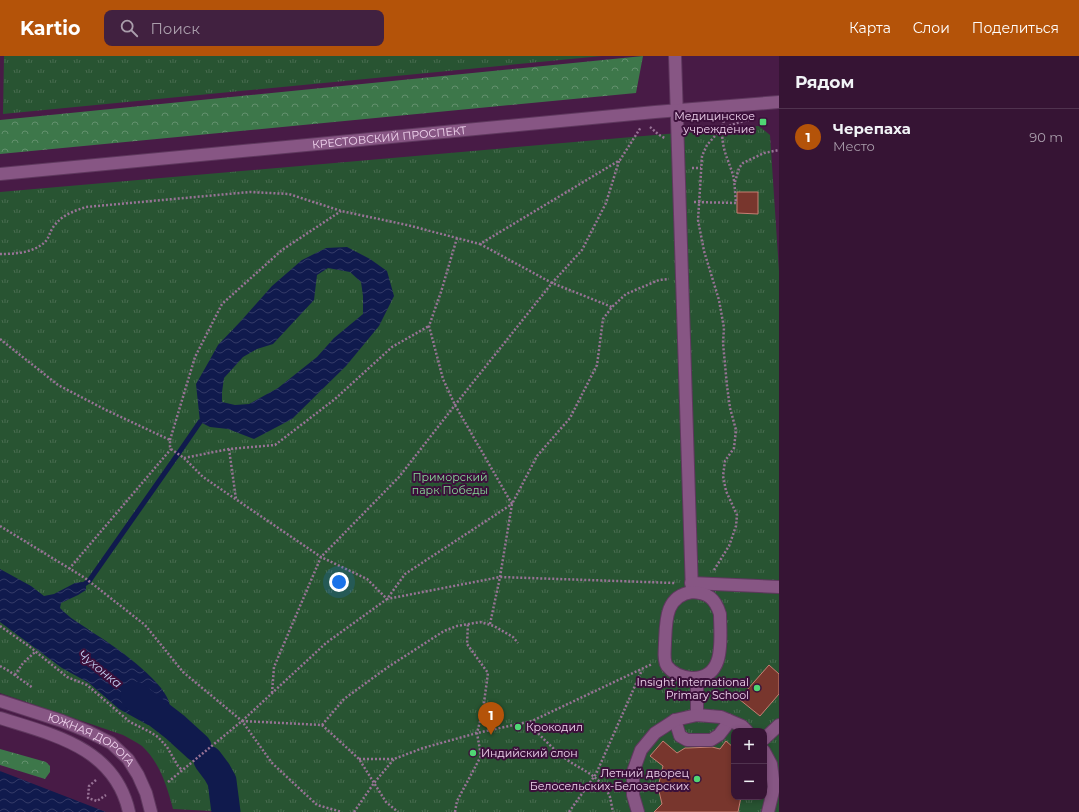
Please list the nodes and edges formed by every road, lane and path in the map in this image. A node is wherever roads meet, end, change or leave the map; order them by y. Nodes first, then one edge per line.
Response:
1 (675, 56) edge
2 (779, 102) edge
3 (676, 110) junction
4 (725, 114) dead end
5 (750, 119) dead end
6 (722, 129) junction
7 (677, 140) junction
8 (779, 150) edge
9 (620, 160) junction
10 (0, 174) edge
11 (735, 184) junction
12 (679, 202) junction
13 (700, 202) junction
14 (341, 211) junction
15 (457, 238) junction
16 (480, 244) junction
17 (0, 254) edge
18 (681, 278) junction
19 (552, 283) junction
20 (612, 306) junction
21 (429, 326) junction
22 (0, 339) edge
23 (455, 405) junction
24 (170, 440) junction
25 (228, 449) junction
26 (173, 450) junction
27 (184, 458) junction
28 (236, 499) junction
29 (512, 504) junction
30 (0, 526) edge
31 (321, 558) junction
32 (69, 569) junction
33 (500, 577) junction
34 (694, 586) junction
35 (779, 586) edge
36 (387, 599) junction
37 (468, 624) junction
38 (490, 624) junction
39 (0, 626) edge
40 (518, 644) dead end
41 (35, 652) junction
42 (664, 658) junction
43 (0, 666) edge
44 (642, 669) junction
45 (15, 674) junction
46 (697, 678) junction
47 (33, 688) dead end
48 (272, 693) junction
49 (0, 701) edge
50 (482, 712) junction
51 (502, 712) dead end
52 (697, 715) junction
53 (0, 718) edge
54 (675, 720) junction
55 (728, 720) junction
56 (242, 721) junction
57 (527, 722) junction
58 (322, 725) junction
59 (779, 725) edge
60 (744, 728) edge
61 (477, 733) junction
62 (767, 736) edge
63 (767, 758) edge
64 (358, 759) junction
65 (394, 759) junction
66 (182, 770) junction
67 (594, 776) junction
68 (96, 780) dead end
69 (168, 782) dead end
70 (374, 783) junction
71 (106, 795) dead end
72 (129, 812) edge
73 (151, 812) edge
74 (342, 812) edge
75 (354, 812) edge
76 (398, 812) edge
77 (455, 812) edge
78 (569, 812) edge
79 (613, 812) edge
80 (638, 812) edge
81 (768, 812) edge

1 - 3 street
2 - 3 street, КРЕСТОВСКИЙ ПРОСПЕКТ
3 - 7 street
3 - 10 street, КРЕСТОВСКИЙ ПРОСПЕКТ
4 - 6 path
5 - 6 path
6 - 11 path
6 - 13 path
7 - 9 path
7 - 12 street
8 - 11 path
9 - 16 path
9 - 19 path
11 - 13 path
12 - 13 path
12 - 18 street
13 - 34 path
14 - 15 path
14 - 17 path
14 - 24 path
15 - 16 path
15 - 21 path
16 - 19 path
18 - 20 path
18 - 34 street
19 - 20 path
19 - 23 path
20 - 29 path
21 - 23 path
21 - 25 path
22 - 24 path
23 - 29 path
23 - 31 path
24 - 26 path
25 - 27 path
25 - 28 path
26 - 27 path
26 - 32 path
27 - 28 path
28 - 31 path
29 - 33 path
29 - 36 path
30 - 32 path
31 - 36 path
31 - 48 path
32 - 56 path
33 - 34 path
33 - 36 path
33 - 38 path
34 - 35 street
34 - 42 street
34 - 46 street
36 - 48 path
37 - 38 path
37 - 50 path
37 - 58 path
38 - 40 path
39 - 41 path
41 - 45 path
41 - 66 path
42 - 44 path
42 - 46 street
43 - 45 path
44 - 57 path
44 - 67 path
45 - 47 path
46 - 52 street
48 - 56 path
49 - 73 street, ЮЖНАЯ ДОРОГА
50 - 51 path
50 - 61 path
52 - 54 street
52 - 55 street
53 - 72 street, ЮЖНАЯ ДОРОГА
54 - 55 street
54 - 80 street
55 - 60 street
56 - 58 path
56 - 66 path
56 - 74 path
57 - 61 path
57 - 67 path
58 - 64 path
59 - 62 street
61 - 65 path
61 - 77 path
63 - 81 street
64 - 65 path
64 - 70 path
65 - 70 path
66 - 69 path
67 - 78 path
67 - 79 path
68 - 71 path
70 - 75 path
70 - 76 path

